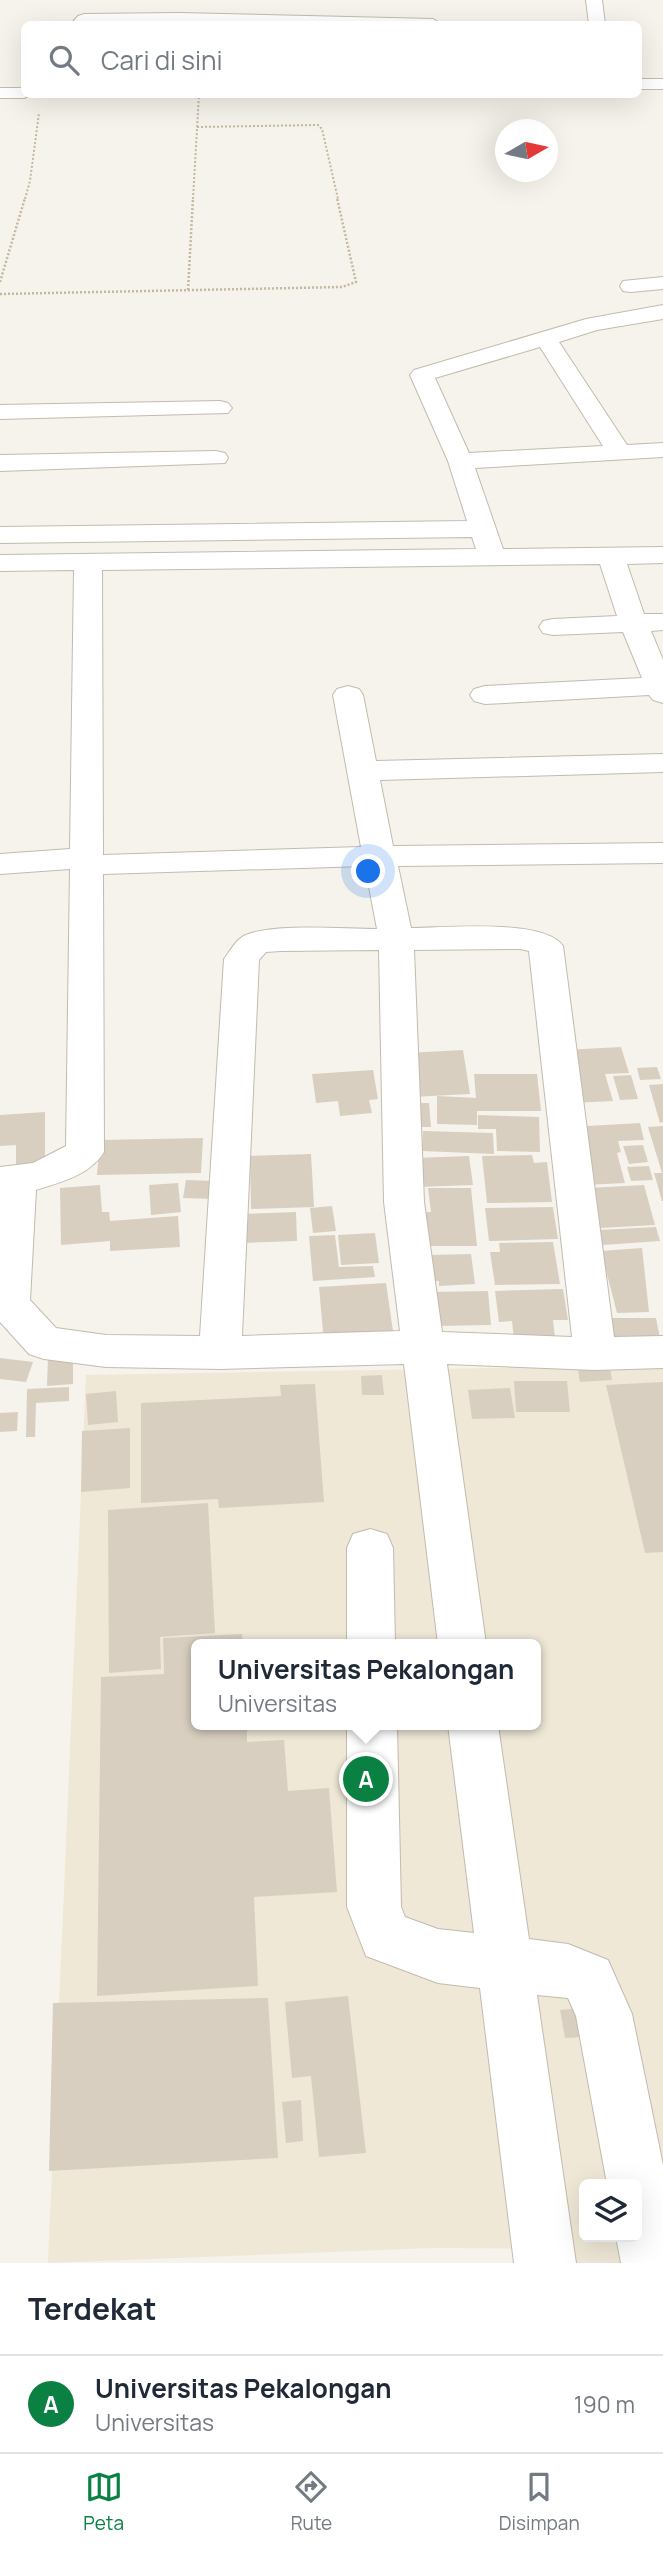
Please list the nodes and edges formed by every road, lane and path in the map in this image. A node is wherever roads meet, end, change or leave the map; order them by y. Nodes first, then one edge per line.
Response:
1 (594, 0) edge
2 (82, 21) edge
3 (158, 21) edge
4 (597, 21) edge
5 (642, 84) edge
6 (663, 84) edge
7 (0, 93) edge
8 (21, 93) edge
9 (199, 98) edge
10 (40, 107) dead end
11 (197, 127) junction
12 (0, 282) edge
13 (663, 283) edge
14 (631, 286) dead end
15 (188, 290) junction
16 (0, 294) edge
17 (654, 320) edge
18 (545, 338) junction
19 (220, 408) dead end
20 (0, 412) edge
21 (663, 450) edge
22 (619, 451) junction
23 (216, 457) dead end
24 (460, 461) junction
25 (0, 463) edge
26 (483, 529) junction
27 (0, 535) edge
28 (663, 555) edge
29 (492, 556) junction
30 (611, 556) junction
31 (88, 561) junction
32 (0, 563) edge
33 (663, 622) edge
34 (633, 623) junction
35 (553, 627) dead end
36 (661, 690) edge
37 (348, 695) dead end
38 (485, 695) dead end
39 (663, 763) edge
40 (361, 771) junction
41 (663, 853) edge
42 (379, 856) junction
43 (86, 862) junction
44 (0, 864) edge
45 (396, 939) junction
46 (8, 1181) edge
47 (421, 1347) junction
48 (663, 1352) edge
49 (220, 1353) junction
50 (595, 1354) junction
51 (370, 1548) dead end
52 (371, 1639) edge
53 (460, 1639) edge
54 (372, 1730) edge
55 (473, 1730) edge
56 (505, 1963) junction
57 (636, 2179) edge
58 (642, 2211) edge
59 (545, 2263) edge
60 (652, 2263) edge

1 - 4 street
2 - 3 street
5 - 6 street
7 - 8 street
9 - 11 path
10 - 12 path
11 - 15 path
11 - 15 path
13 - 14 street
15 - 16 path
17 - 18 street
18 - 22 street
18 - 24 street
19 - 20 street
21 - 22 street
22 - 24 street
23 - 25 street
24 - 26 street
26 - 27 street
26 - 29 street
28 - 30 street
29 - 30 street
29 - 31 street
30 - 34 street
31 - 32 street
31 - 43 street
33 - 34 street
34 - 35 street
34 - 36 street
36 - 38 street
37 - 40 street
39 - 40 street
40 - 42 street
41 - 42 street
42 - 43 street
42 - 45 street
43 - 44 street
43 - 46 street
45 - 47 street
45 - 49 street
45 - 50 street
46 - 49 street
47 - 49 street
47 - 50 street
47 - 53 street
48 - 50 street
51 - 52 street
54 - 56 street
55 - 56 street
56 - 57 street
56 - 59 street
58 - 60 street

